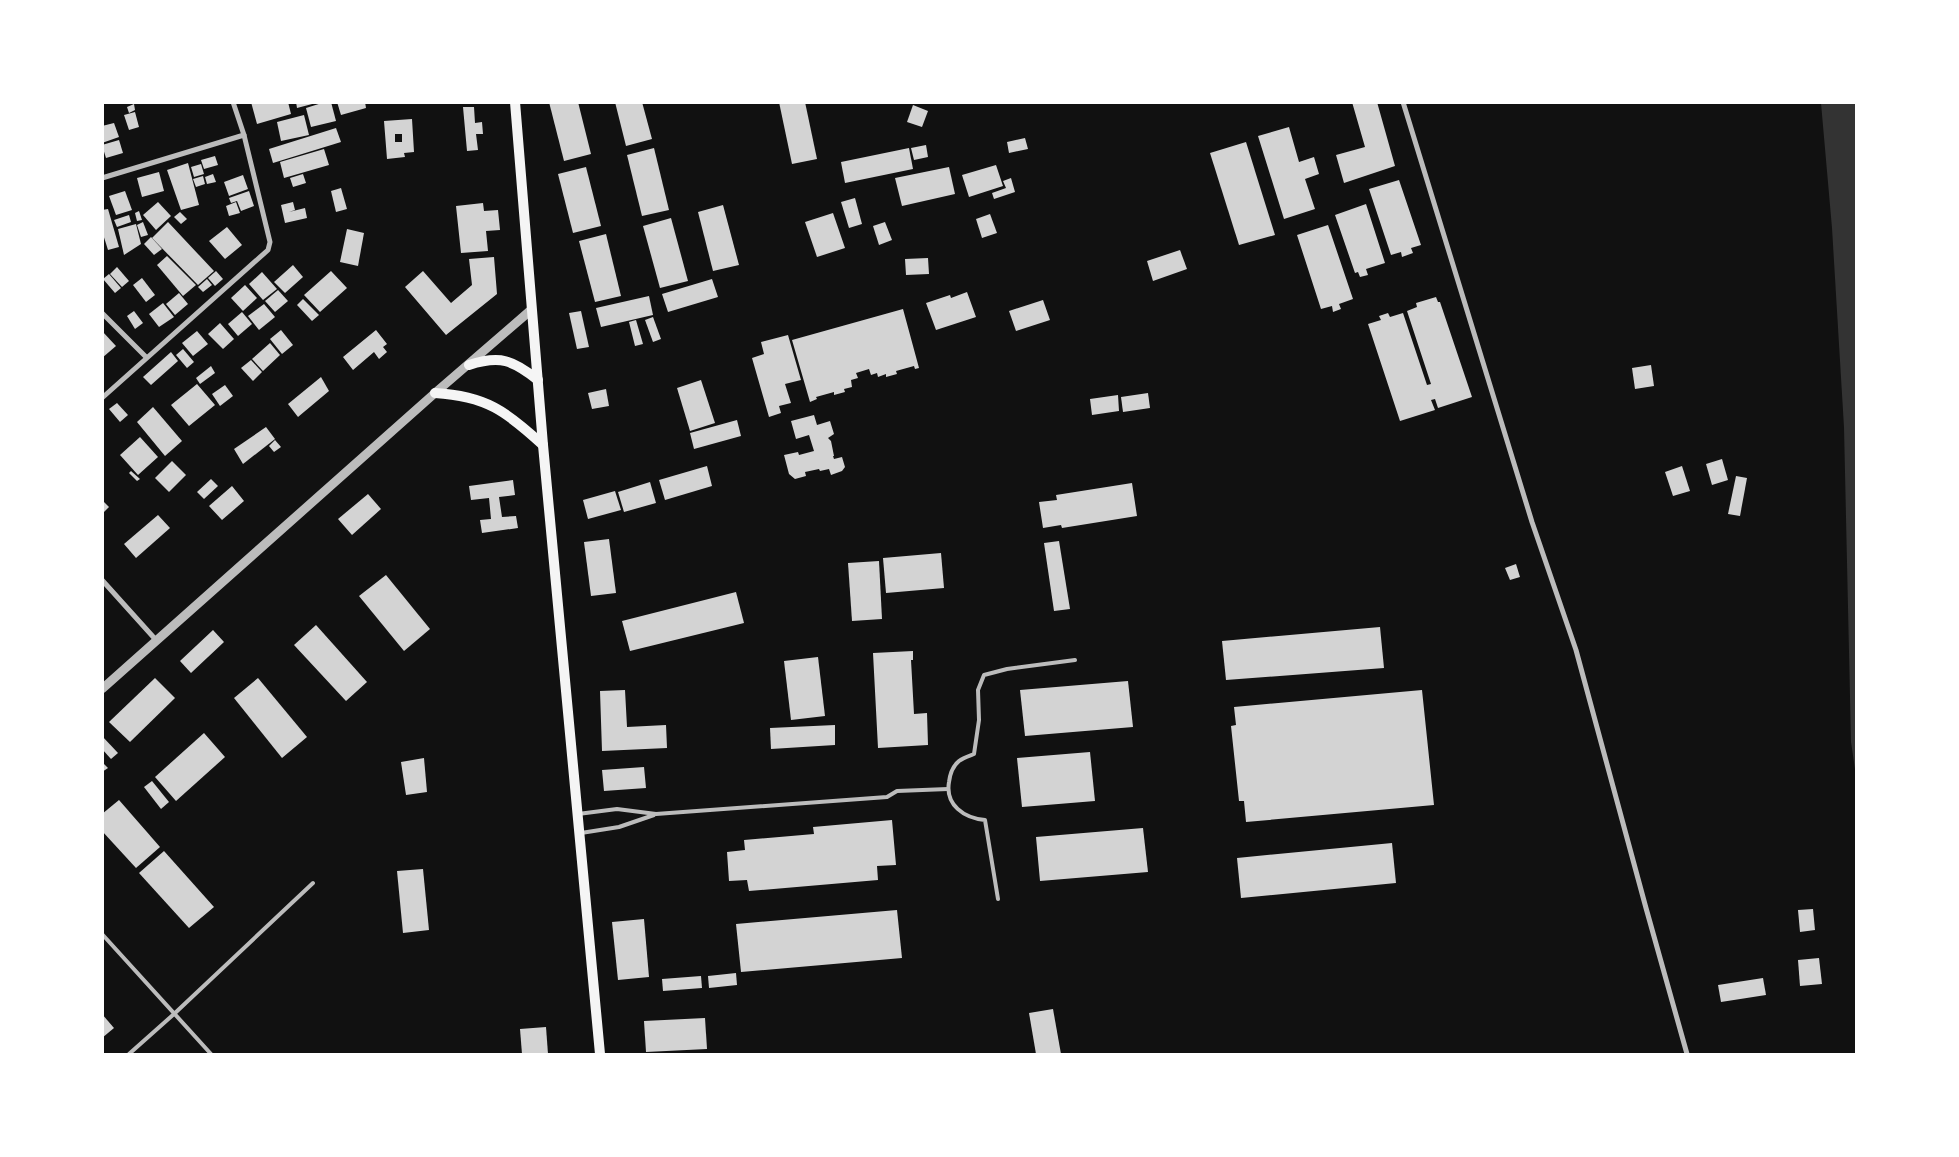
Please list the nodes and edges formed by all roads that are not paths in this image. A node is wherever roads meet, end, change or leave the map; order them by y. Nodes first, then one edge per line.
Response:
1 (233, 102) edge
2 (515, 102) edge
3 (1403, 102) edge
4 (244, 135) junction
5 (102, 178) edge
6 (531, 310) junction
7 (102, 313) edge
8 (146, 357) junction
9 (469, 365) junction
10 (538, 380) junction
11 (435, 394) junction
12 (102, 398) edge
13 (543, 444) junction
14 (102, 580) edge
15 (156, 640) junction
16 (1076, 660) dead end
17 (102, 689) edge
18 (948, 789) junction
19 (577, 814) junction
20 (656, 814) junction
21 (579, 834) junction
22 (313, 883) dead end
23 (998, 899) dead end
24 (102, 934) edge
25 (174, 1014) junction
26 (129, 1054) edge
27 (211, 1054) edge
28 (600, 1054) edge
29 (1687, 1054) edge

1 - 4 street
2 - 6 main road
3 - 29 street
4 - 5 street
4 - 8 street
6 - 9 street
6 - 10 main road
7 - 8 street
8 - 12 street
9 - 10 main road
9 - 11 street
10 - 13 main road
11 - 13 main road
11 - 15 street
13 - 19 main road
14 - 15 street
15 - 17 street
16 - 18 lane
18 - 20 lane
18 - 23 lane
19 - 20 lane
19 - 21 main road
20 - 21 lane
21 - 28 main road
22 - 25 lane
24 - 25 lane
25 - 26 lane
25 - 27 lane

